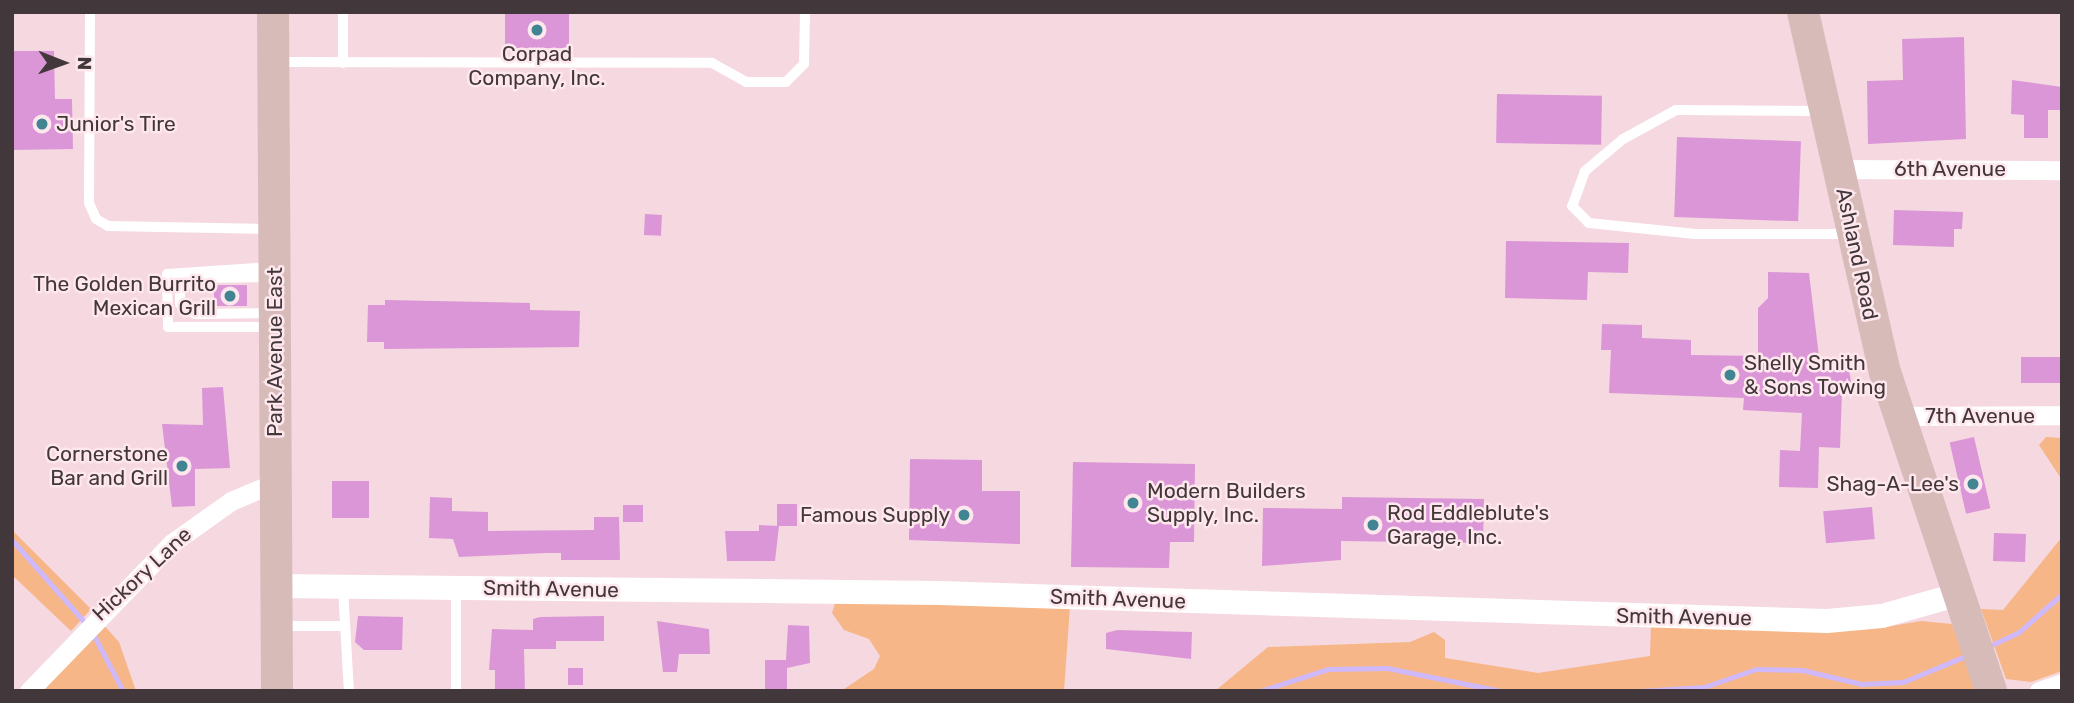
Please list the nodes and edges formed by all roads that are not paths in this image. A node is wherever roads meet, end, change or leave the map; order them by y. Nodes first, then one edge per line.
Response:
1 (90, 12) edge
2 (274, 12) edge
3 (343, 12) edge
4 (805, 12) edge
5 (1803, 12) edge
6 (274, 62) junction
7 (343, 63) junction
8 (1826, 111) junction
9 (1838, 169) junction
10 (2062, 170) edge
11 (274, 229) junction
12 (1852, 234) junction
13 (275, 272) junction
14 (275, 320) junction
15 (2062, 415) edge
16 (1898, 416) junction
17 (276, 482) junction
18 (276, 586) junction
19 (344, 587) junction
20 (456, 588) junction
21 (1956, 595) junction
22 (276, 625) junction
23 (344, 626) junction
24 (1988, 681) edge
25 (2062, 683) edge
26 (29, 691) edge
27 (277, 691) edge
28 (349, 691) edge
29 (456, 691) edge
30 (2039, 691) edge

1 - 11 lane
2 - 6 main road, Park Avenue East
3 - 7 lane
4 - 7 lane
5 - 8 main road, Ashland Road
6 - 7 lane
6 - 11 main road, Park Avenue East
8 - 9 main road, Ashland Road
8 - 12 lane
9 - 10 street, 6th Avenue
9 - 12 main road, Ashland Road
11 - 13 main road, Park Avenue East
12 - 16 main road, Ashland Road
13 - 14 main road, Park Avenue East
13 - 14 lane
13 - 14 lane
14 - 17 main road, Park Avenue East
15 - 16 street, 7th Avenue
16 - 21 main road, Ashland Road
17 - 18 main road, Park Avenue East
17 - 26 street, Hickory Lane
18 - 19 street, Smith Avenue
18 - 22 main road, Park Avenue East
19 - 20 street, Smith Avenue
19 - 23 lane
20 - 21 street, Smith Avenue
20 - 29 lane
21 - 24 main road, Ashland Road
22 - 23 lane
22 - 27 main road, Park Avenue East
23 - 28 lane
25 - 30 street

